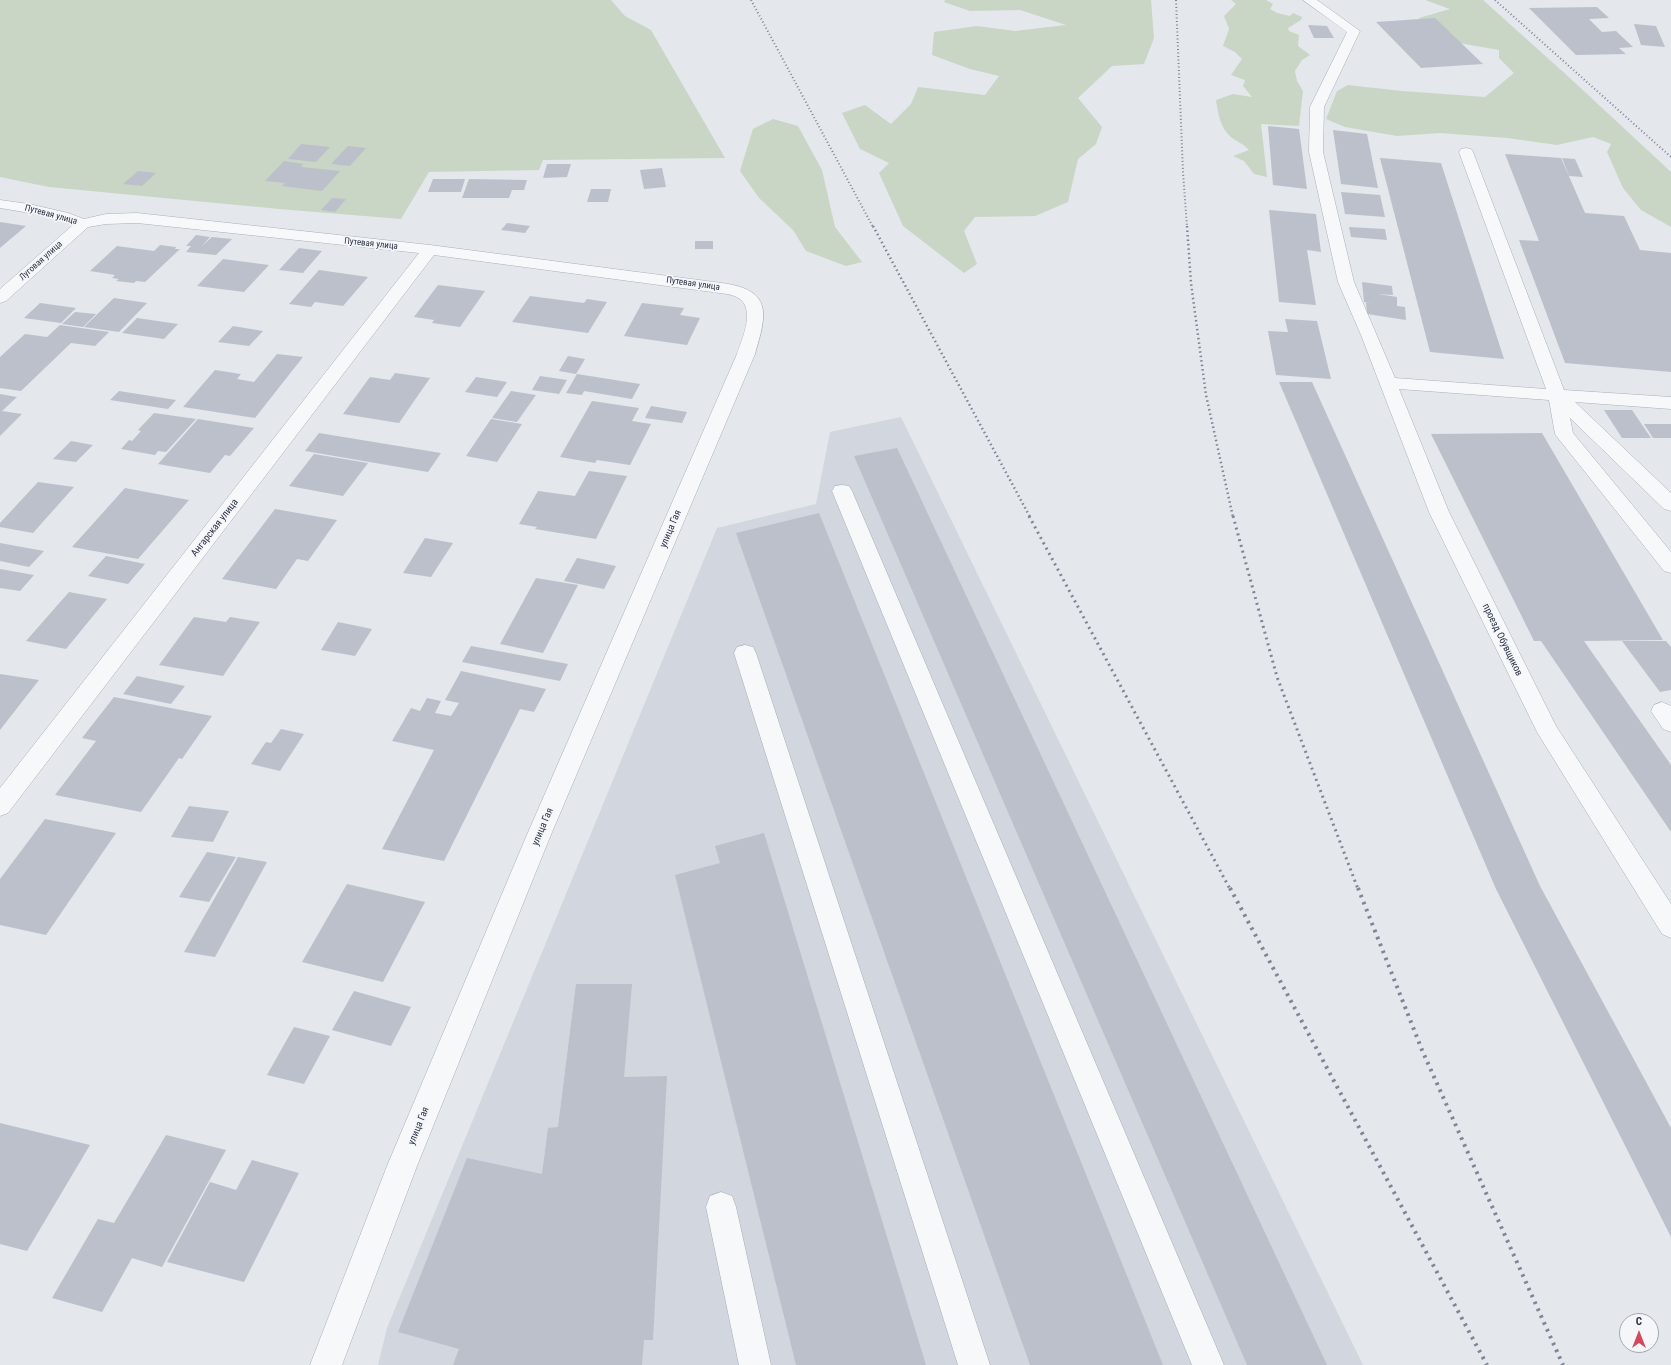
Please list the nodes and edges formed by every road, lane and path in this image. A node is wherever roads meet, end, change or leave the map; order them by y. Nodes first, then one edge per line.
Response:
1 (1309, 0) edge
2 (1466, 152) dead end
3 (0, 204) edge
4 (83, 224) junction
5 (430, 250) junction
6 (744, 294) joint
7 (0, 298) edge
8 (1388, 384) junction
9 (1557, 395) junction
10 (1671, 403) edge
11 (842, 491) dead end
12 (1671, 504) edge
13 (1671, 566) edge
14 (745, 653) dead end
15 (0, 806) edge
16 (1668, 914) edge
17 (721, 1207) dead end
18 (326, 1365) edge
19 (755, 1365) edge
20 (974, 1365) edge
21 (1208, 1365) edge

1 - 8 street, проезд Обувщиков
2 - 9 street
3 - 4 street, Путевая улица
4 - 5 street, Путевая улица
4 - 7 street, Луговая улица
5 - 6 street, Путевая улица
5 - 15 street, Ангарская улица
6 - 18 street, улица Гая
8 - 9 street
8 - 16 street, проезд Обувщиков
9 - 10 street
9 - 12 street
9 - 13 street
11 - 21 street
14 - 20 street
17 - 19 street

